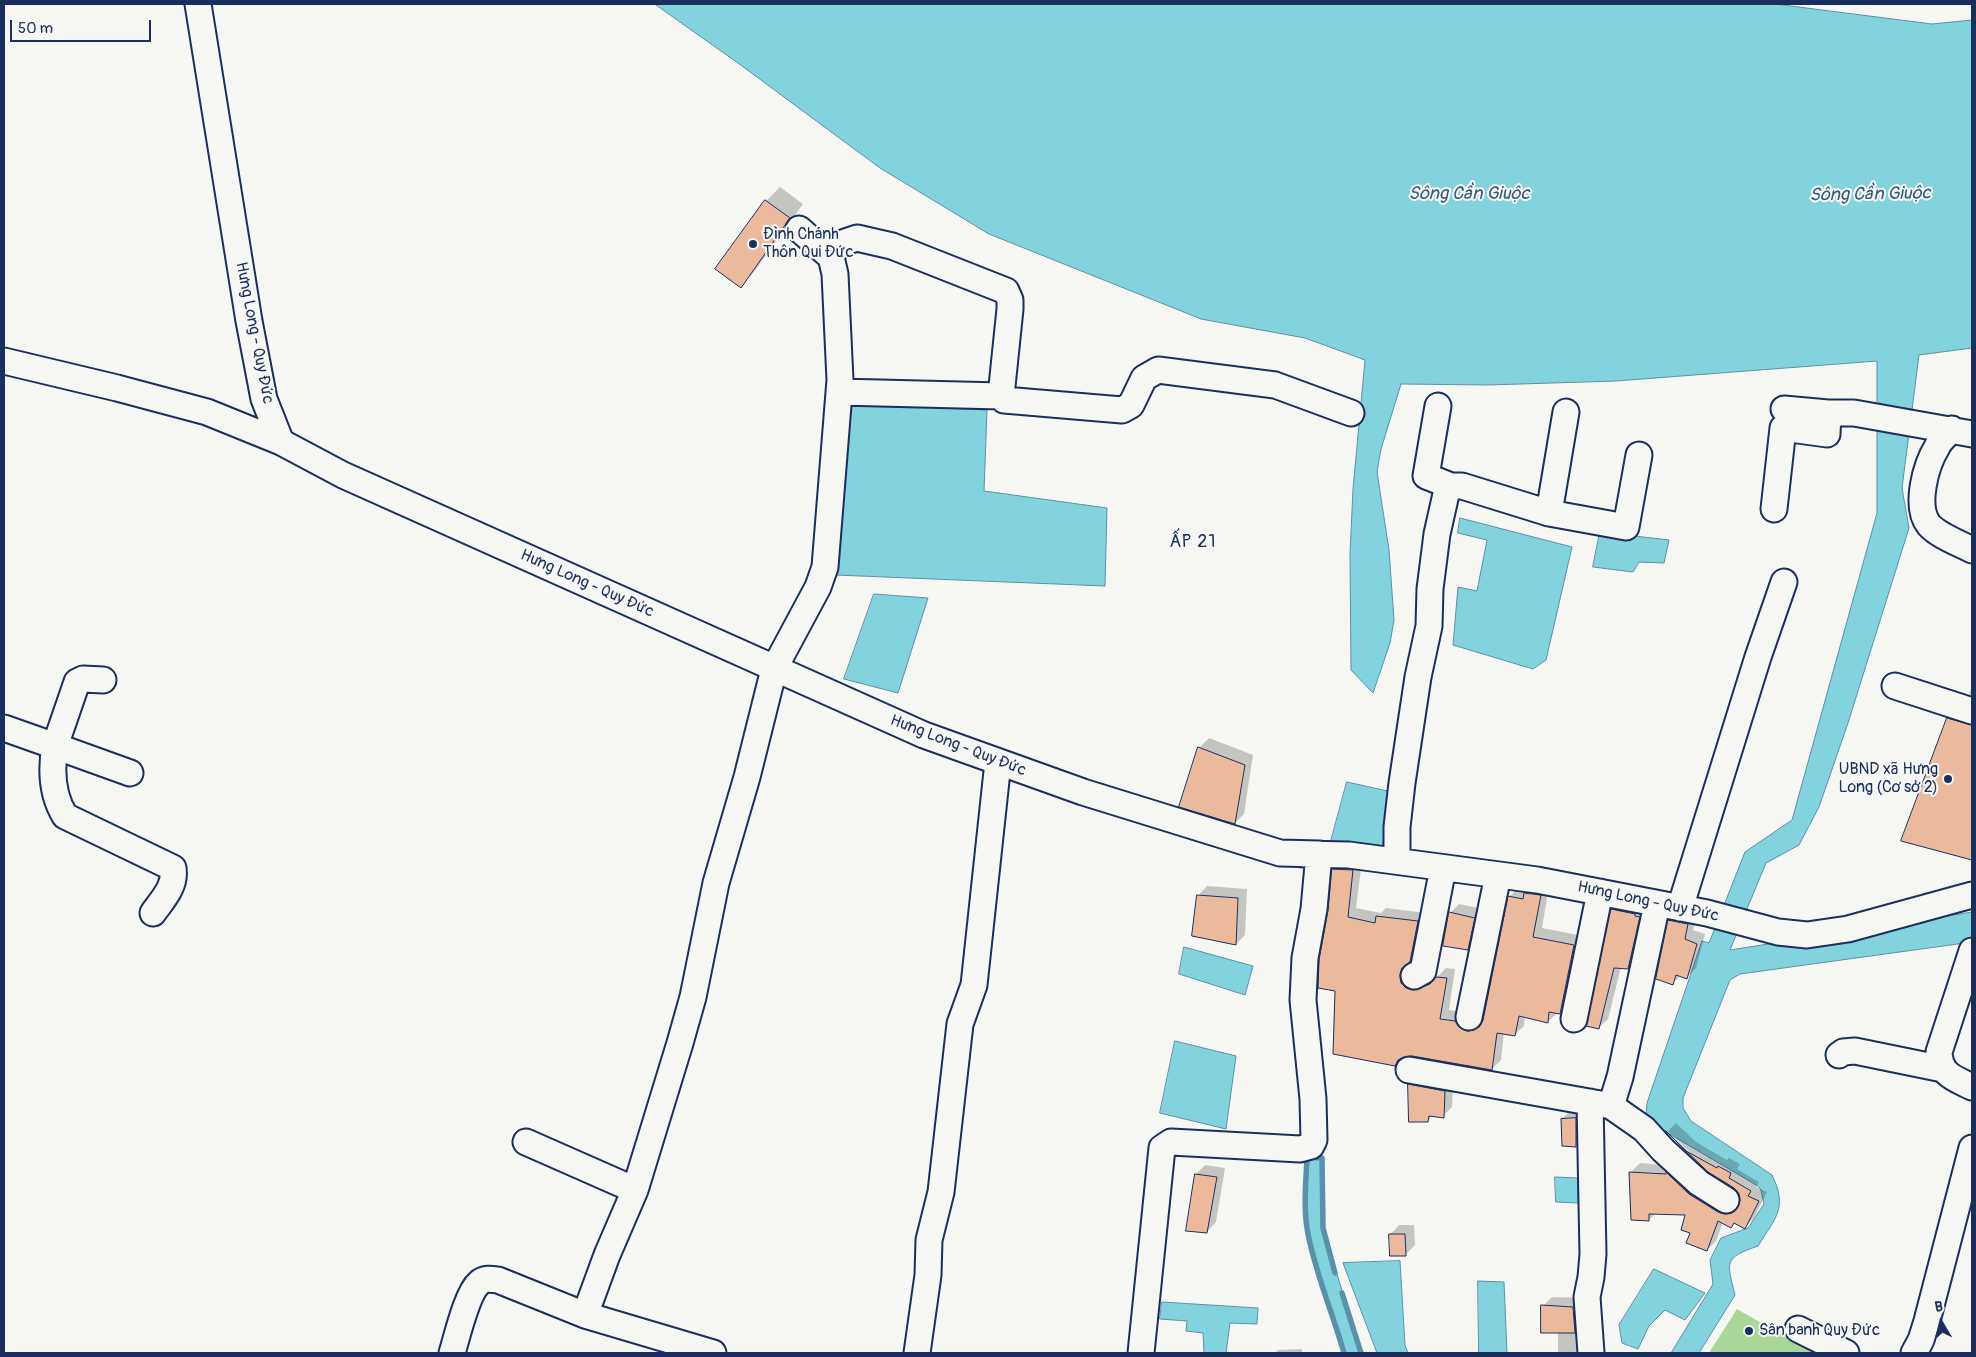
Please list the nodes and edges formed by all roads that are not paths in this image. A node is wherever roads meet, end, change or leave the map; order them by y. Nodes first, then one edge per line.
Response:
1 (198, 4) edge
2 (799, 229) dead end
3 (831, 258) junction
4 (4, 361) edge
5 (839, 392) junction
6 (1001, 396) junction
7 (1438, 406) dead end
8 (1784, 409) dead end
9 (1566, 412) dead end
10 (1351, 413) dead end
11 (1828, 413) junction
12 (1962, 432) edge
13 (281, 442) junction
14 (1639, 455) dead end
15 (1452, 486) junction
16 (1774, 509) dead end
17 (1549, 513) junction
18 (1972, 550) edge
19 (1784, 582) dead end
20 (774, 669) junction
21 (103, 680) dead end
22 (1895, 686) dead end
23 (1972, 711) edge
24 (4, 728) edge
25 (55, 746) junction
26 (998, 762) junction
27 (130, 773) dead end
28 (1311, 854) junction
29 (1397, 862) junction
30 (1443, 868) junction
31 (1498, 875) junction
32 (1600, 892) junction
33 (1972, 895) edge
34 (1668, 906) junction
35 (153, 913) dead end
36 (1972, 951) edge
37 (1414, 976) dead end
38 (1469, 1017) dead end
39 (1574, 1019) dead end
40 (1839, 1055) dead end
41 (1943, 1069) junction
42 (1409, 1070) dead end
43 (1972, 1088) edge
44 (1600, 1104) junction
45 (526, 1142) dead end
46 (1972, 1148) edge
47 (635, 1190) junction
48 (1726, 1200) dead end
49 (584, 1315) junction
50 (1798, 1329) dead end
51 (452, 1353) edge
52 (713, 1353) edge
53 (917, 1353) edge
54 (1141, 1353) edge
55 (1591, 1353) edge
56 (1846, 1353) edge
57 (1915, 1353) edge

1 - 13 street, Hưng Long - Quy Đức
2 - 3 street
3 - 5 street
3 - 6 street
4 - 13 street
5 - 6 street
5 - 20 street
6 - 10 street
7 - 15 street
8 - 11 street
9 - 17 street
11 - 12 street
11 - 16 street
12 - 18 street
13 - 20 street, Hưng Long - Quy Đức
14 - 17 street
15 - 17 street
15 - 29 street
19 - 34 street
20 - 26 street, Hưng Long - Quy Đức
20 - 47 street
21 - 25 street
22 - 23 street
24 - 25 street
25 - 27 street
25 - 35 street
26 - 28 street, Hưng Long - Quy Đức
26 - 53 street
28 - 29 street, Hưng Long - Quy Đức
28 - 54 street
29 - 30 street, Hưng Long - Quy Đức
30 - 31 street, Hưng Long - Quy Đức
30 - 37 street
31 - 32 street, Hưng Long - Quy Đức
31 - 38 street
32 - 34 street, Hưng Long - Quy Đức
32 - 39 street
33 - 34 street, Hưng Long - Quy Đức
34 - 44 street
36 - 41 street
40 - 41 street
41 - 43 street
42 - 44 street
44 - 48 street
44 - 55 street
45 - 47 street
46 - 57 street
47 - 49 street
49 - 51 street
49 - 52 street
50 - 56 street

